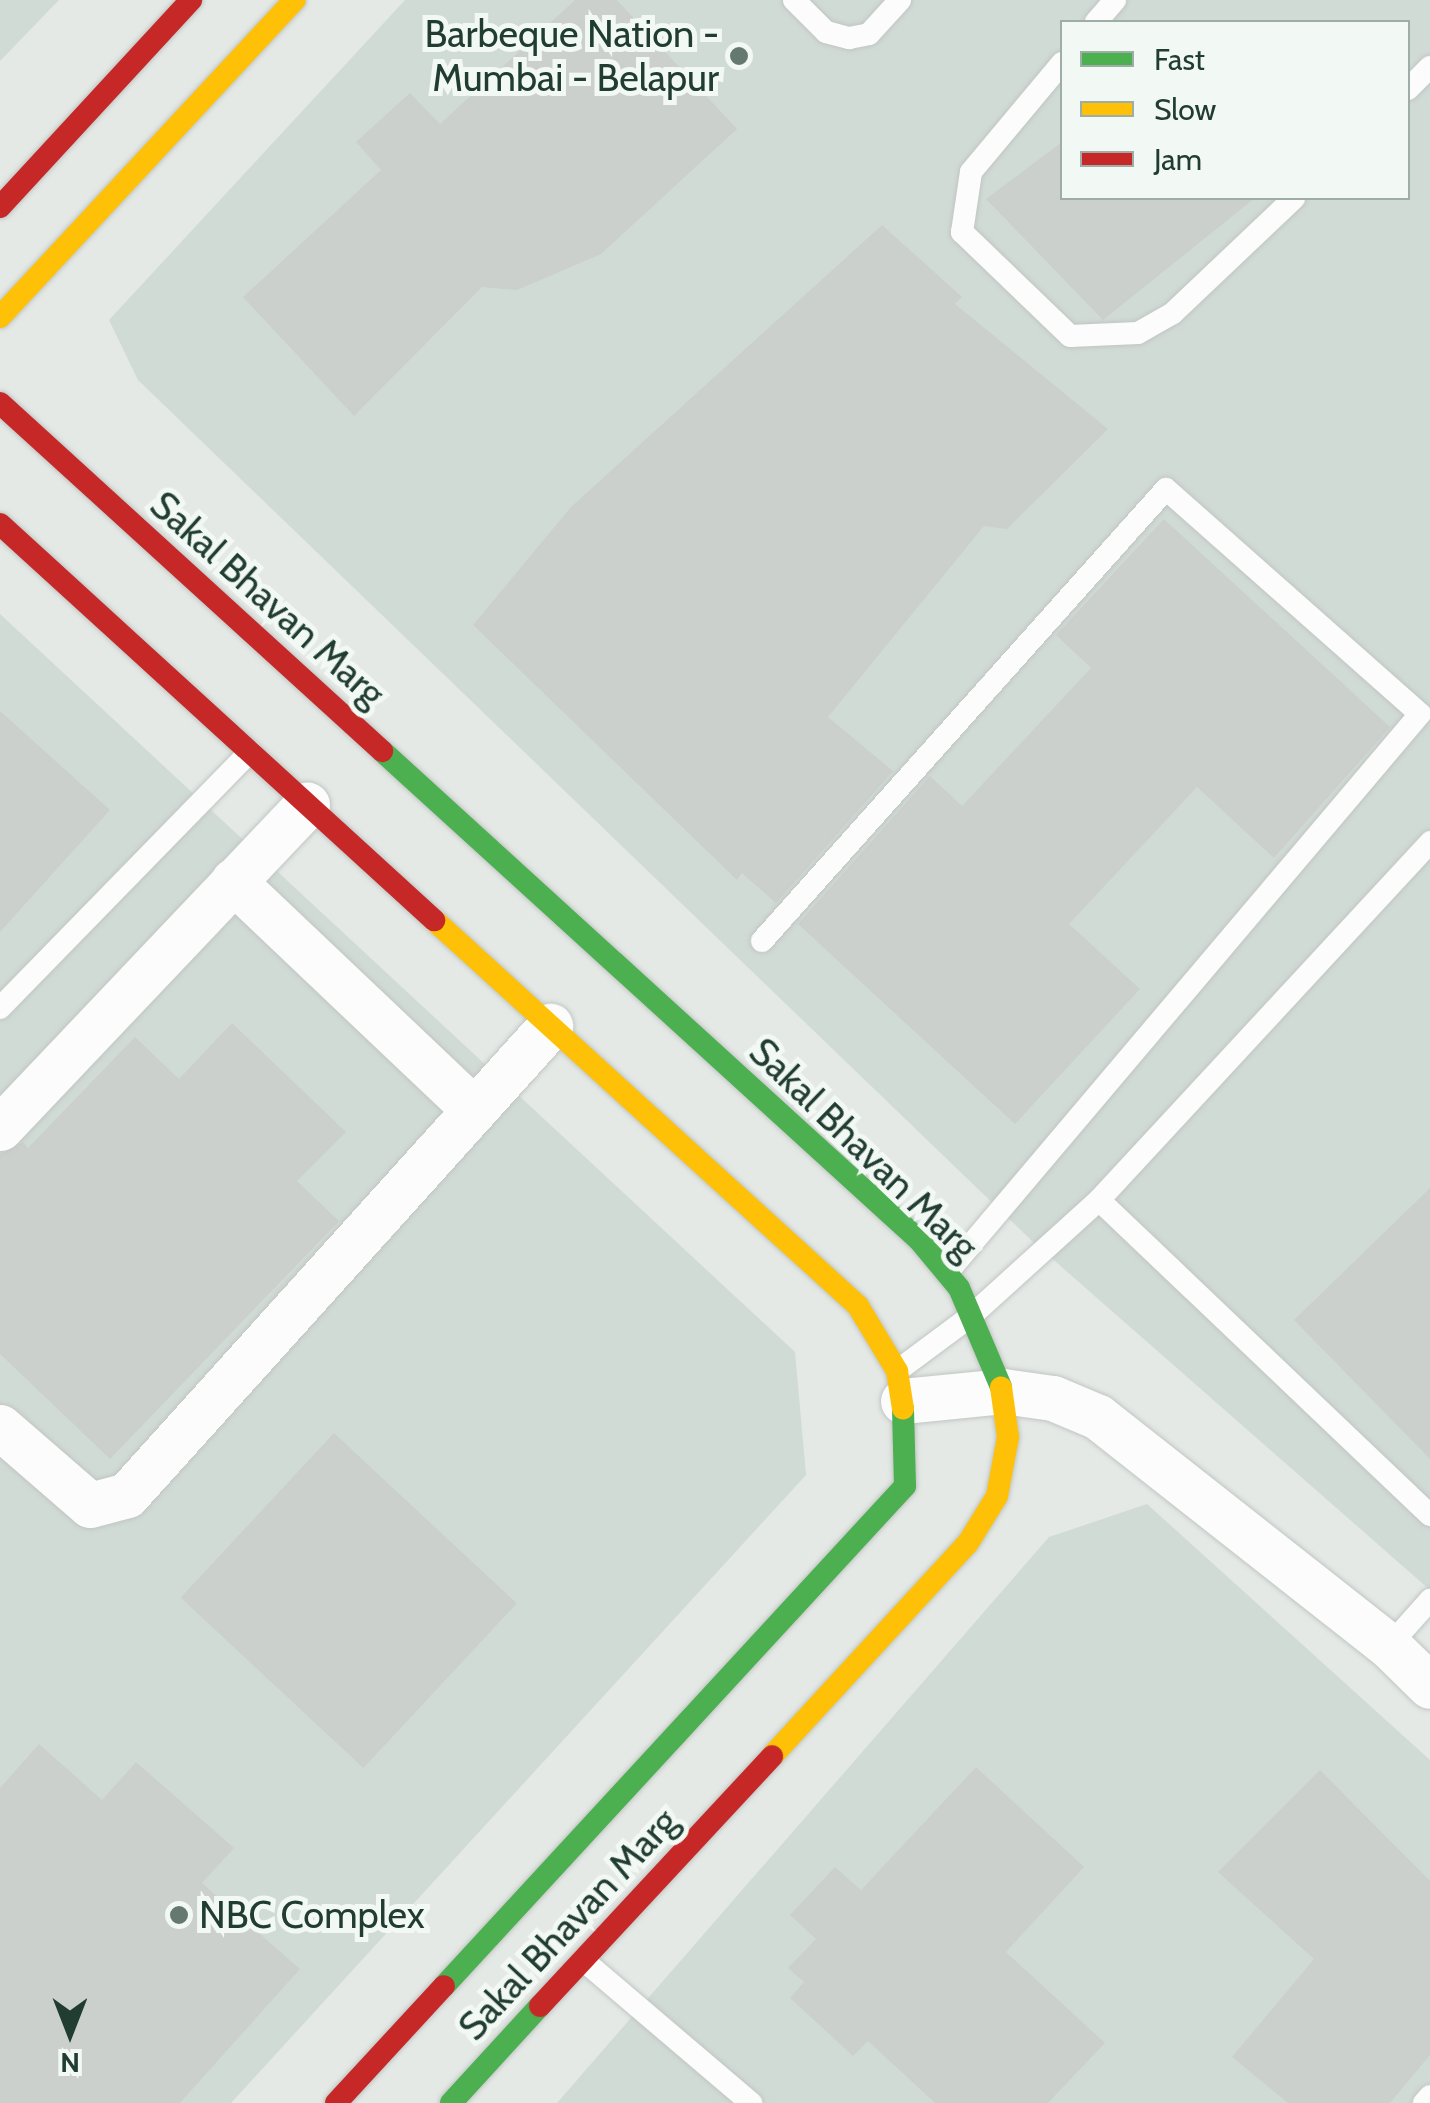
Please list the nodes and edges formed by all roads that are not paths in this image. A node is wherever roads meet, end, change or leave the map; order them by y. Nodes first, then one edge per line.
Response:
1 (191, 0) edge
2 (295, 0) edge
3 (794, 0) edge
4 (900, 0) edge
5 (1115, 0) edge
6 (1098, 20) edge
7 (1060, 65) edge
8 (1430, 68) edge
9 (1410, 87) edge
10 (1292, 200) edge
11 (0, 206) edge
12 (0, 317) edge
13 (0, 402) edge
14 (0, 524) edge
15 (250, 752) junction
16 (307, 804) junction
17 (1430, 842) edge
18 (233, 882) junction
19 (762, 941) dead end
20 (0, 1008) edge
21 (550, 1026) junction
22 (474, 1110) junction
23 (0, 1128) edge
24 (1099, 1200) junction
25 (947, 1273) junction
26 (972, 1316) junction
27 (900, 1386) junction
28 (1003, 1391) junction
29 (0, 1427) edge
30 (1430, 1515) edge
31 (1430, 1600) edge
32 (1389, 1646) junction
33 (1430, 1686) edge
34 (583, 1960) junction
35 (1430, 2096) edge
36 (336, 2103) edge
37 (450, 2103) edge
38 (751, 2103) edge
39 (1424, 2103) edge

1 - 11 main road
2 - 12 main road
3 - 4 lane
5 - 6 lane
7 - 10 lane
8 - 9 lane
13 - 25 main road, Sakal Bhavan Marg
14 - 15 main road, Sakal Bhavan Marg
15 - 16 main road, Sakal Bhavan Marg
15 - 20 lane
16 - 18 street
16 - 21 main road, Sakal Bhavan Marg
17 - 24 lane
18 - 22 street
18 - 23 street
19 - 25 lane
21 - 22 street
21 - 27 main road, Sakal Bhavan Marg
22 - 29 street
24 - 26 lane
24 - 30 lane
25 - 26 main road, Sakal Bhavan Marg
26 - 27 lane
26 - 28 main road, Sakal Bhavan Marg
27 - 28 street
27 - 36 main road, Sakal Bhavan Marg
28 - 32 street
28 - 34 main road, Sakal Bhavan Marg
31 - 32 lane
32 - 33 street
34 - 37 main road, Sakal Bhavan Marg
34 - 38 lane
35 - 39 lane

